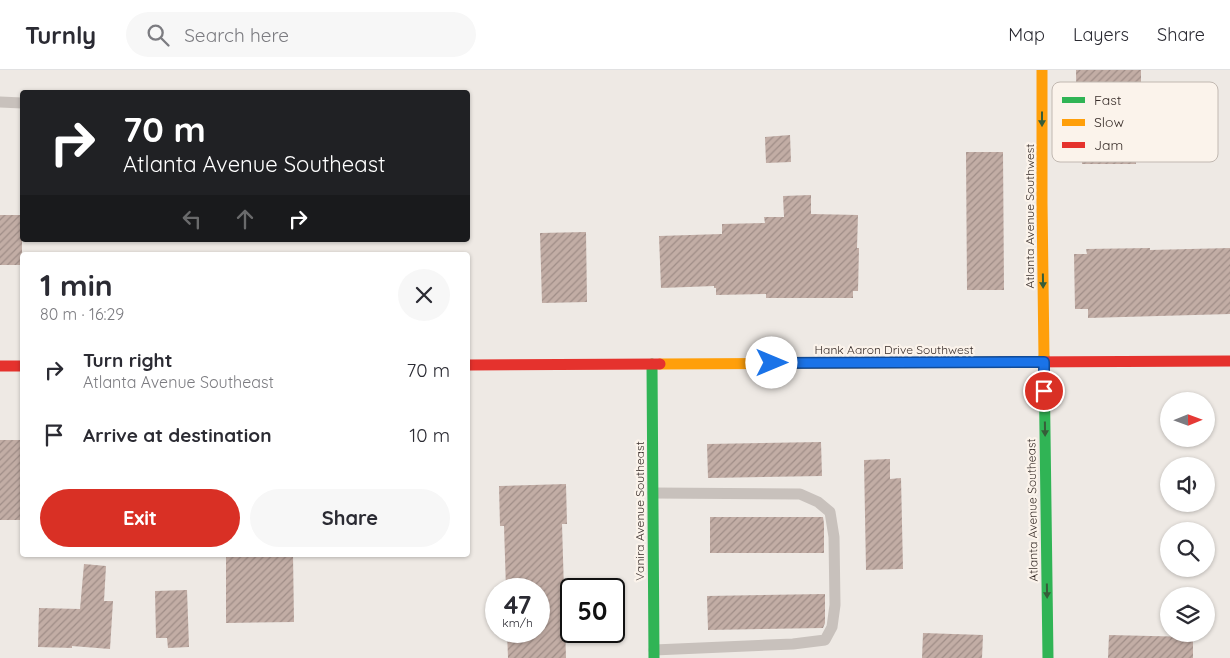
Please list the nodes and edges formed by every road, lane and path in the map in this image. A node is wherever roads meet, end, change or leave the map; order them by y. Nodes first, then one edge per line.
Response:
1 (1042, 70) edge
2 (0, 102) edge
3 (20, 103) edge
4 (1230, 361) edge
5 (1044, 362) junction
6 (652, 364) junction
7 (470, 365) edge
8 (0, 366) edge
9 (20, 366) edge
10 (653, 493) junction
11 (654, 654) edge
12 (1048, 658) edge

1 -> 5 street, Atlanta Avenue Southwest
2 - 3 lane
4 - 5 street, Hank Aaron Drive Southwest
5 - 6 street, Hank Aaron Drive Southwest
5 -> 12 street, Atlanta Avenue Southeast
6 - 7 street, Hank Aaron Drive Southwest
6 - 10 street, Vanira Avenue Southeast
8 - 9 street
10 - 11 street, Vanira Avenue Southeast
10 - 11 lane

